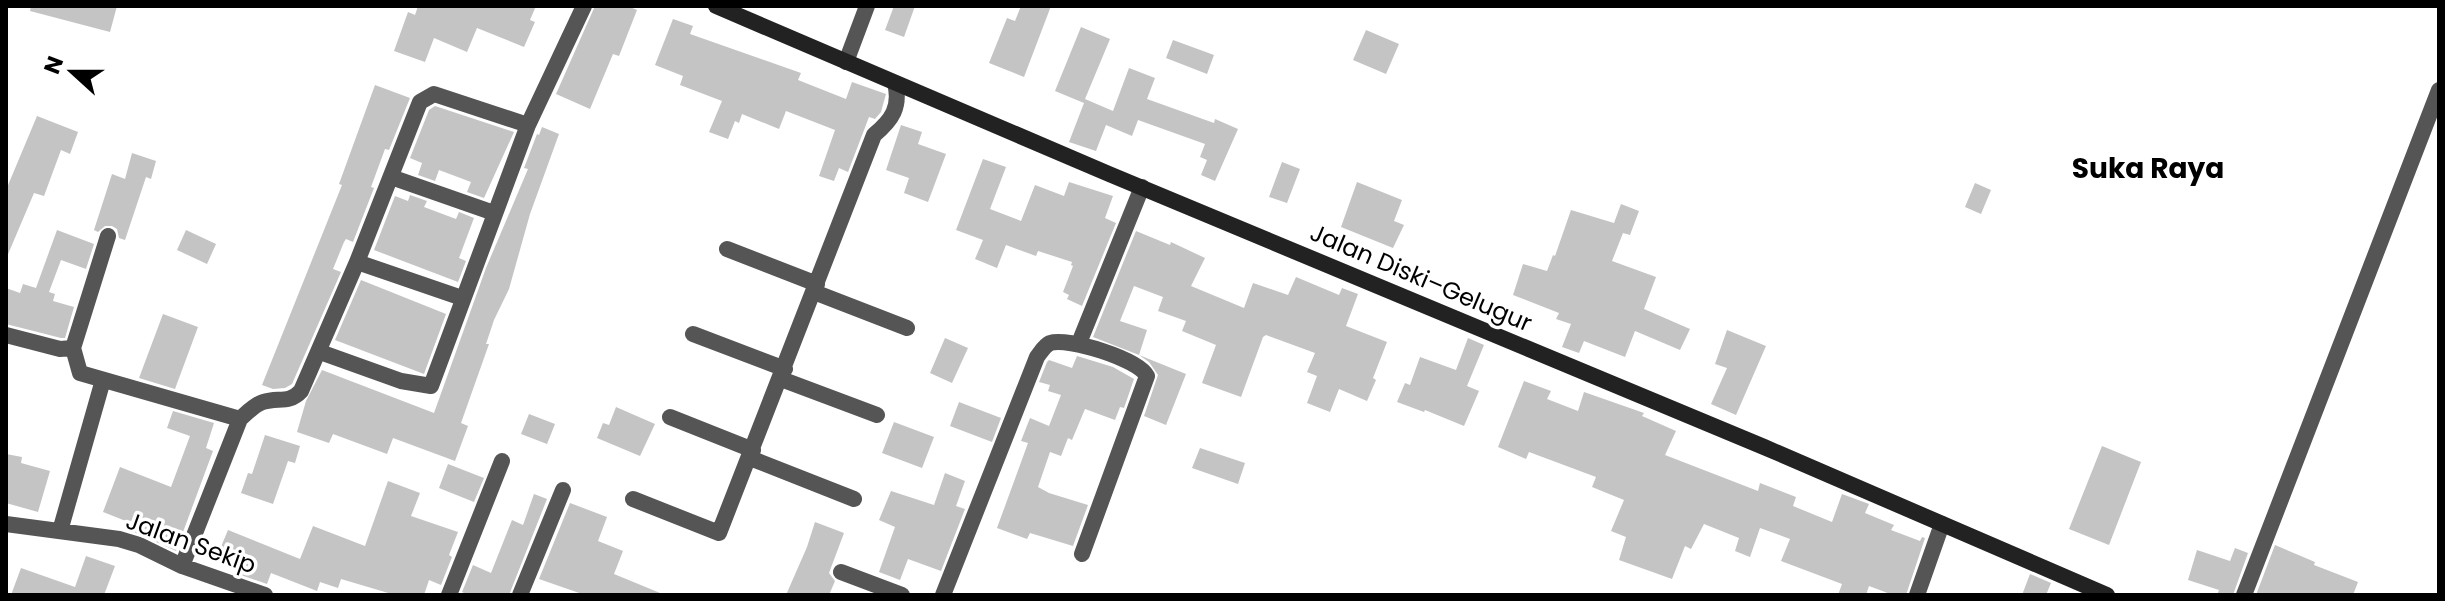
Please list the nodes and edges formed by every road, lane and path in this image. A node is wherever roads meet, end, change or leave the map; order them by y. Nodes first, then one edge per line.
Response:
1 (584, 6) edge
2 (716, 6) edge
3 (867, 6) edge
4 (846, 62) junction
5 (895, 83) junction
6 (2439, 90) edge
7 (528, 125) junction
8 (391, 177) junction
9 (1142, 187) junction
10 (494, 213) junction
11 (108, 236) dead end
12 (727, 249) dead end
13 (357, 262) junction
14 (816, 288) junction
15 (462, 298) junction
16 (907, 328) dead end
17 (693, 334) dead end
18 (6, 335) edge
19 (1079, 343) junction
20 (73, 348) junction
21 (320, 352) junction
22 (783, 374) junction
23 (103, 380) junction
24 (877, 415) dead end
25 (670, 417) dead end
26 (240, 419) junction
27 (752, 454) junction
28 (502, 461) dead end
29 (563, 490) dead end
30 (633, 499) dead end
31 (854, 499) dead end
32 (6, 524) edge
33 (1942, 524) junction
34 (60, 531) junction
35 (1082, 554) dead end
36 (182, 566) junction
37 (841, 572) dead end
38 (2085, 591) edge
39 (265, 595) edge
40 (449, 595) edge
41 (520, 595) edge
42 (902, 595) edge
43 (943, 595) edge
44 (1917, 595) edge
45 (2107, 595) edge
46 (2244, 595) edge

1 - 7 street
2 - 4 main road, Jalan Diski–Gelugur
3 - 4 street
4 - 5 main road, Jalan Diski–Gelugur
5 - 9 main road, Jalan Diski–Gelugur
5 - 14 street
6 - 46 street
7 - 8 street
7 - 10 street
8 - 10 street
8 - 13 street
9 - 19 street
9 - 33 main road, Jalan Diski–Gelugur
10 - 15 street
11 - 20 street
12 - 14 street
13 - 15 street
13 - 21 street
14 - 16 street
14 - 22 street
15 - 21 street
17 - 22 street
18 - 20 street
19 - 35 street
19 - 43 street
20 - 23 street
21 - 26 street
22 - 24 street
22 - 27 street
23 - 26 street
23 - 34 street
25 - 27 street
26 - 36 street
27 - 30 street
27 - 31 street
28 - 40 street
29 - 41 street
32 - 34 street, Jalan Sekip
33 - 38 main road, Jalan Diski–Gelugur
33 - 44 street
34 - 36 street, Jalan Sekip
36 - 39 street, Jalan Sekip
37 - 42 street
38 - 45 main road, Jalan Diski–Gelugur

